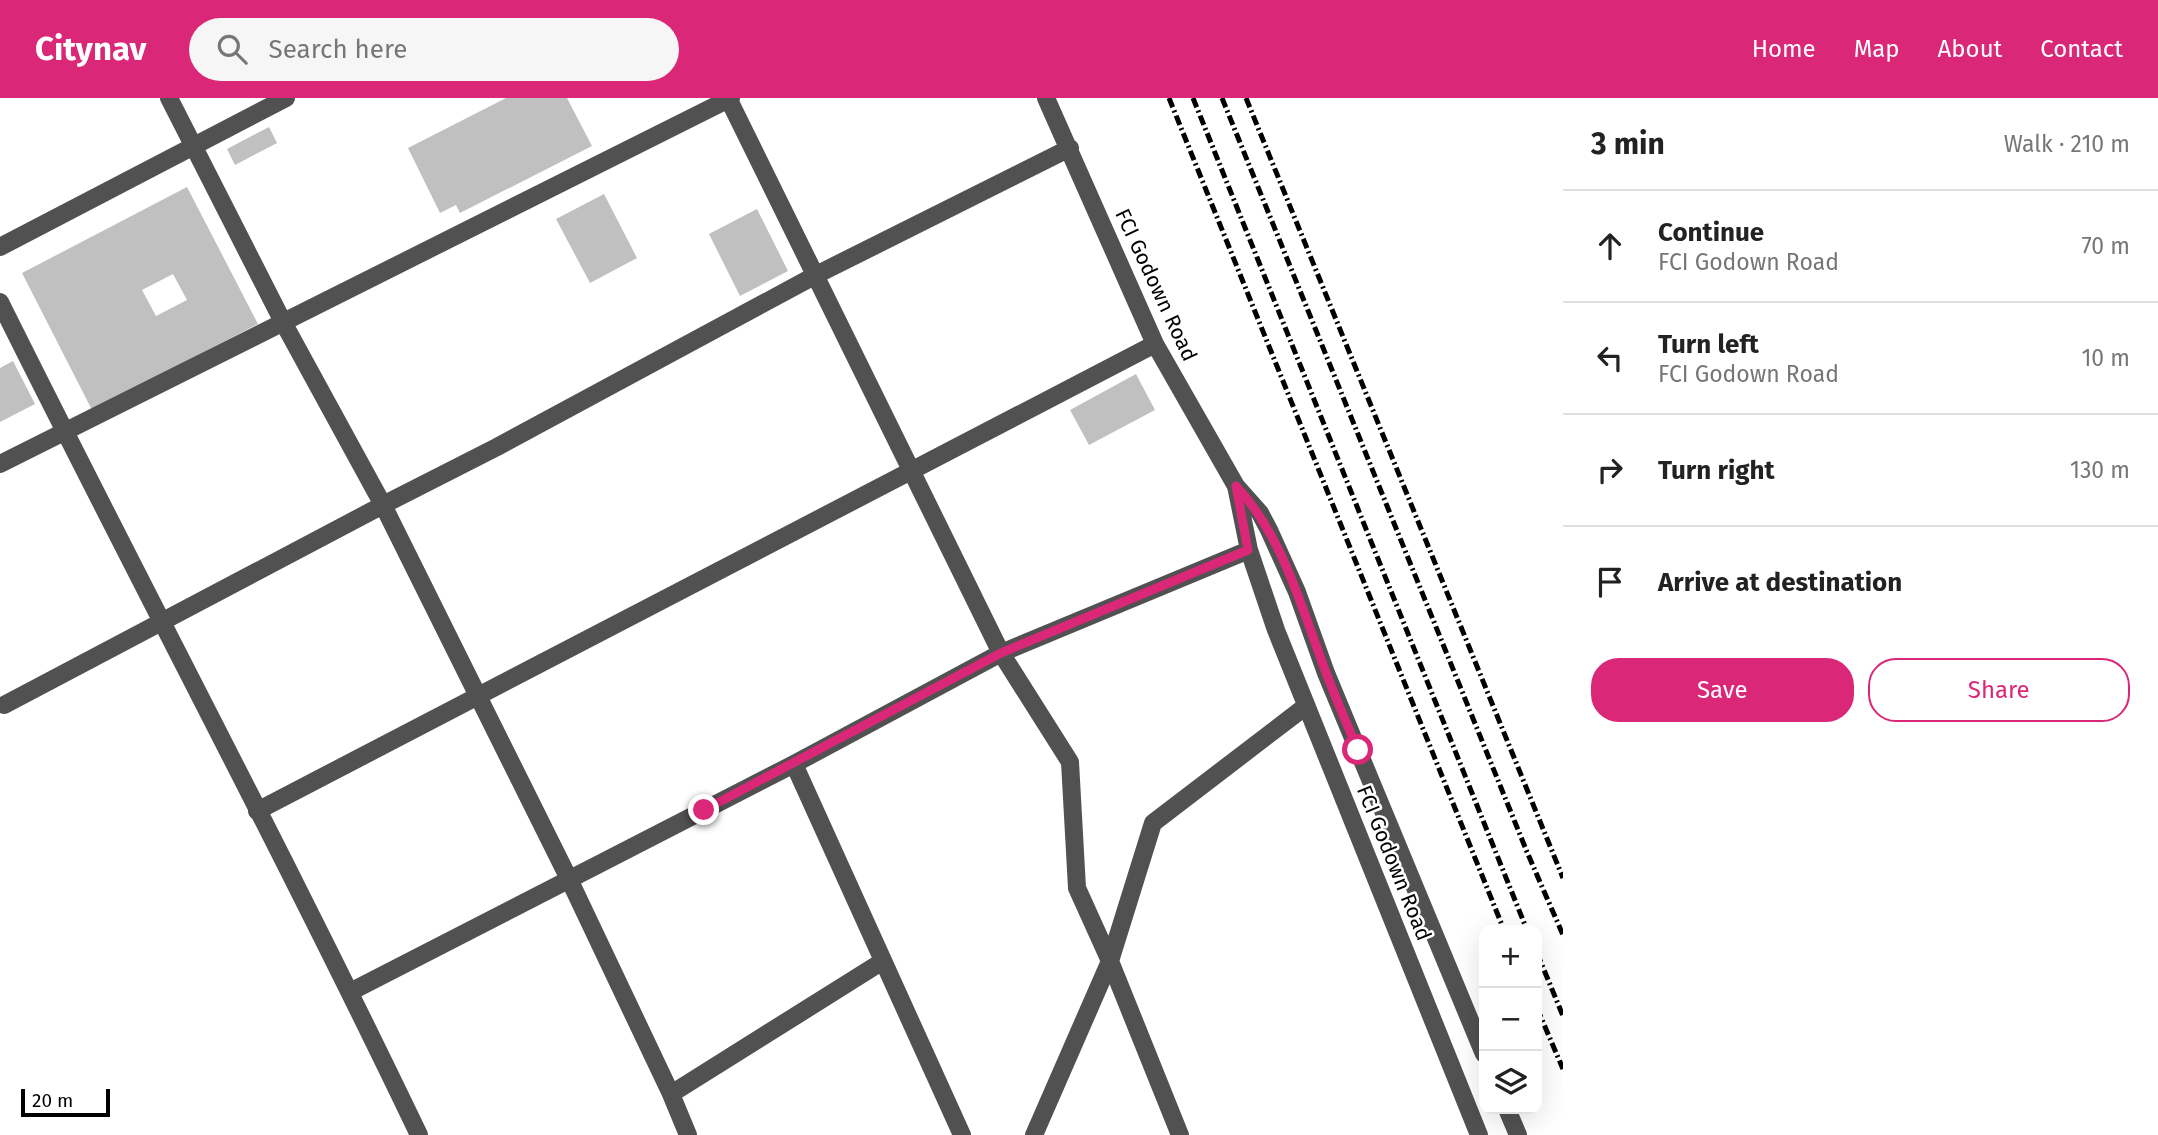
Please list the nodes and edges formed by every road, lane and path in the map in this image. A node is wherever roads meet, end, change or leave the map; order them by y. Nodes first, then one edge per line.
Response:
1 (169, 98) edge
2 (286, 98) edge
3 (729, 98) edge
4 (1046, 98) edge
5 (193, 147) junction
6 (1070, 148) junction
7 (0, 247) edge
8 (816, 275) junction
9 (0, 302) edge
10 (283, 322) junction
11 (1155, 344) junction
12 (64, 431) junction
13 (0, 464) edge
14 (911, 470) junction
15 (1236, 486) junction
16 (383, 505) junction
17 (1248, 550) junction
18 (160, 622) junction
19 (1001, 653) junction
20 (476, 695) junction
21 (4, 705) dead end
22 (1306, 706) junction
23 (794, 764) junction
24 (257, 811) junction
25 (569, 879) junction
26 (883, 961) junction
27 (1110, 961) junction
28 (351, 992) junction
29 (1483, 1051) edge
30 (671, 1094) junction
31 (1509, 1114) edge
32 (419, 1135) edge
33 (688, 1135) edge
34 (962, 1135) edge
35 (1034, 1135) edge
36 (1180, 1135) edge
37 (1479, 1135) edge
38 (1518, 1135) edge

1 - 5 street
2 - 5 street
3 - 8 street
3 - 10 street
4 - 6 street, FCI Godown Road
5 - 7 street
5 - 10 street
6 - 8 street
6 - 11 street, FCI Godown Road
8 - 14 street
8 - 16 street
9 - 12 street
10 - 12 street
10 - 16 street
11 - 14 street
11 - 15 street, FCI Godown Road
12 - 13 street
12 - 18 street
14 - 19 street
14 - 20 street
15 - 17 street, FCI Godown Road
15 - 29 street, FCI Godown Road
16 - 18 street
16 - 20 street
17 - 19 street
17 - 22 street, FCI Godown Road
18 - 21 street
18 - 24 street
19 - 23 street
19 - 27 street
20 - 24 street
20 - 25 street
22 - 27 street
22 - 37 street, FCI Godown Road
23 - 25 street
23 - 26 street
24 - 28 street
25 - 28 street
25 - 30 street
26 - 30 street
26 - 34 street
27 - 35 street
27 - 36 street
28 - 32 street
30 - 33 street
31 - 38 street

